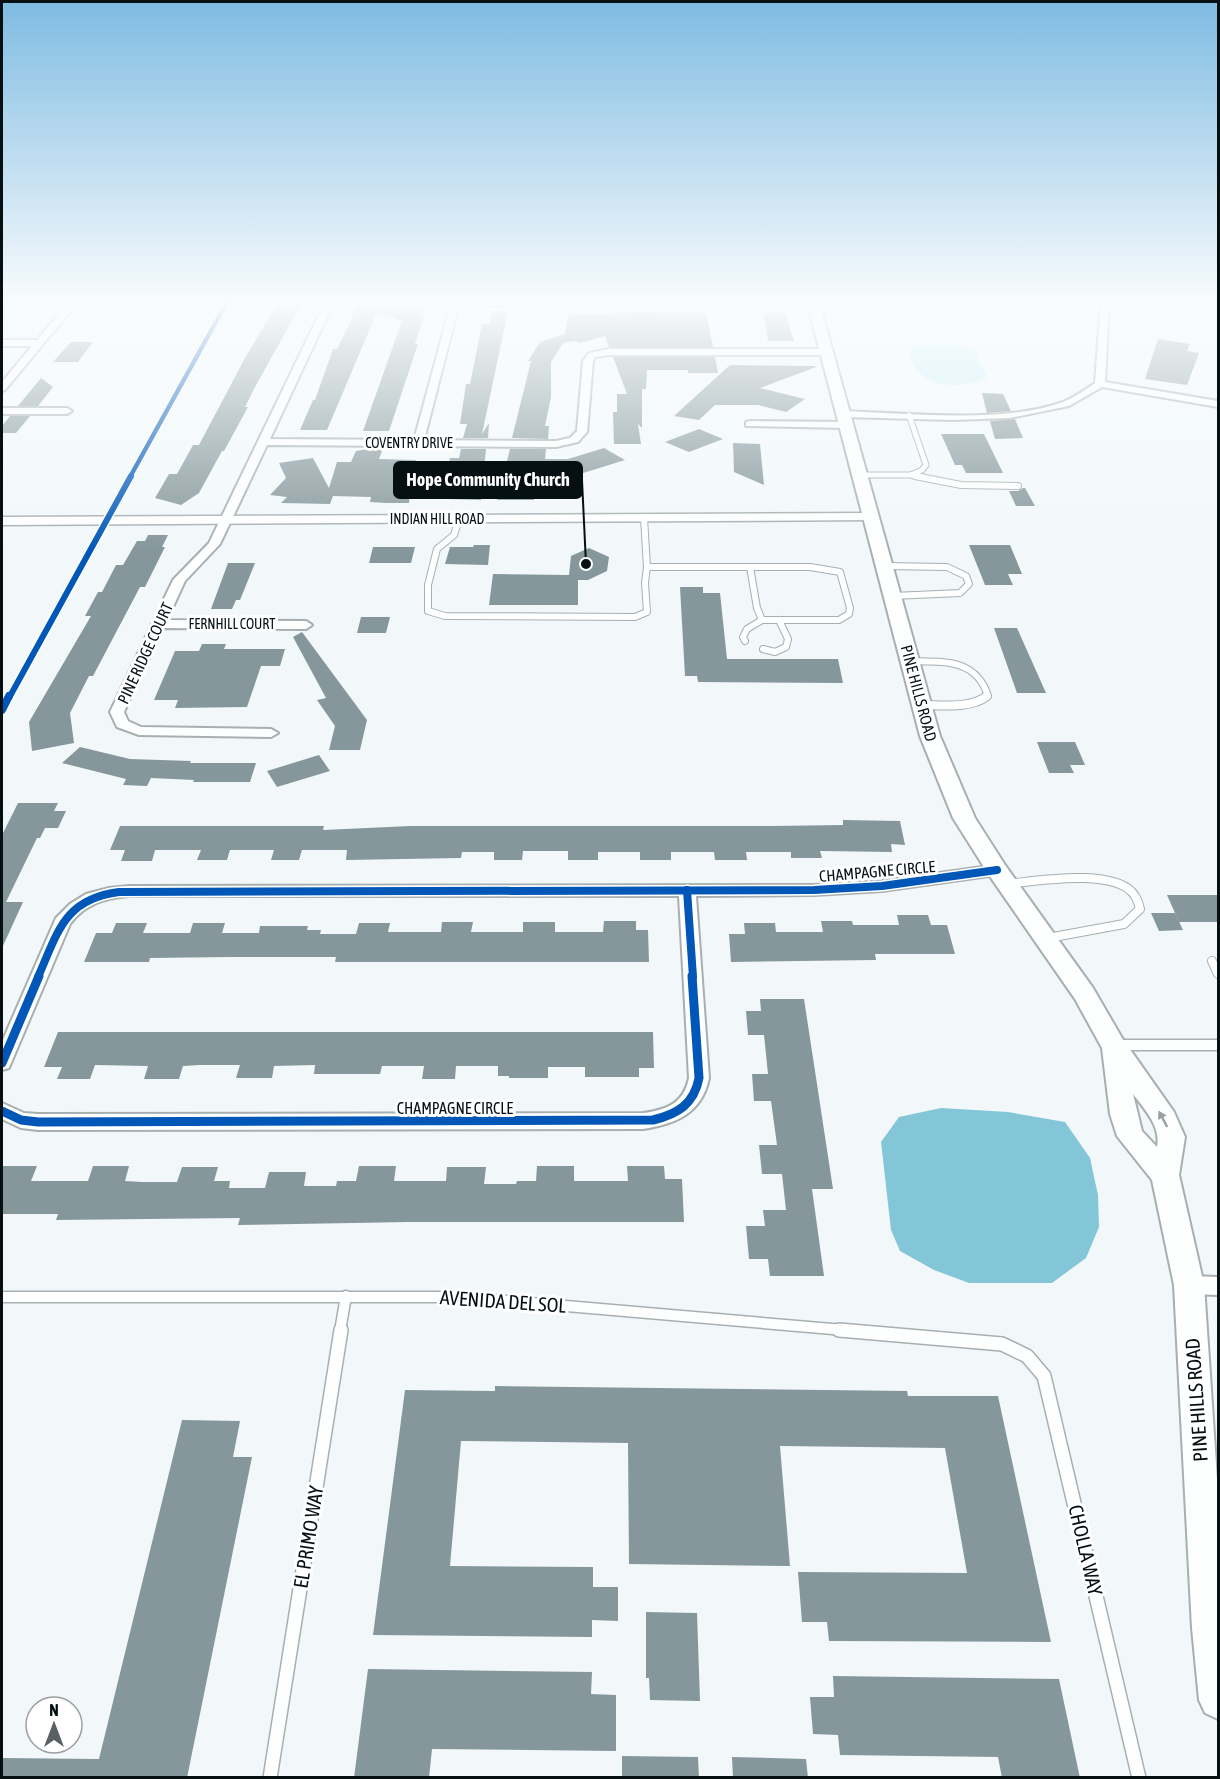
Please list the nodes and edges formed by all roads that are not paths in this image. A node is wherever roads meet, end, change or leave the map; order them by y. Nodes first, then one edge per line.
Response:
1 (289, 385) edge
2 (433, 385) edge
3 (586, 385) edge
4 (836, 385) edge
5 (1099, 385) edge
6 (1106, 385) edge
7 (1218, 404) edge
8 (2, 411) edge
9 (67, 411) dead end
10 (909, 415) junction
11 (845, 420) junction
12 (750, 424) dead end
13 (261, 442) junction
14 (418, 443) junction
15 (860, 475) junction
16 (911, 475) junction
17 (1018, 486) dead end
18 (872, 517) junction
19 (644, 518) junction
20 (459, 519) junction
21 (226, 520) junction
22 (2, 521) edge
23 (885, 566) junction
24 (647, 567) junction
25 (750, 567) junction
26 (893, 596) junction
27 (762, 620) junction
28 (779, 620) junction
29 (158, 624) junction
30 (306, 625) dead end
31 (745, 640) dead end
32 (763, 649) dead end
33 (910, 661) junction
34 (922, 705) junction
35 (271, 733) dead end
36 (1002, 878) junction
37 (687, 890) junction
38 (1045, 939) junction
39 (1212, 961) dead end
40 (1218, 974) edge
41 (1113, 1045) junction
42 (1218, 1045) edge
43 (2, 1063) edge
44 (2, 1111) edge
45 (1165, 1175) junction
46 (1204, 1285) edge
47 (346, 1296) junction
48 (2, 1297) edge
49 (1002, 1344) joint
50 (1214, 1628) edge
51 (1218, 1698) edge
52 (270, 1778) edge
53 (1139, 1778) edge

1 - 13 street, PINE RIDGE COURT
2 - 14 street
3 - 14 street, COVENTRY DRIVE
4 - 11 main road, PINE HILLS ROAD
5 - 10 street
6 - 7 street
8 - 9 street
10 - 11 street
10 - 16 lane
11 - 12 street
11 - 15 main road, PINE HILLS ROAD
13 - 14 street, COVENTRY DRIVE
13 - 21 street, PINE RIDGE COURT
15 - 16 lane
15 - 18 main road, PINE HILLS ROAD
16 - 17 lane
18 - 19 street, INDIAN HILL ROAD
18 - 23 main road, PINE HILLS ROAD
19 - 20 street, INDIAN HILL ROAD
19 - 24 lane
20 - 21 street, INDIAN HILL ROAD
20 - 24 lane
21 - 22 street, INDIAN HILL ROAD
21 - 29 street, PINE RIDGE COURT
23 - 26 main road, PINE HILLS ROAD
23 - 26 lane
24 - 25 lane
25 - 27 lane
25 - 28 lane
26 - 33 main road, PINE HILLS ROAD
27 - 28 lane
27 - 31 lane
28 - 32 lane
29 - 30 street, FERNHILL COURT
29 - 35 street, PINE RIDGE COURT
33 - 34 main road, PINE HILLS ROAD
33 - 34 lane
34 - 36 main road, PINE HILLS ROAD
36 - 37 street, CHAMPAGNE CIRCLE
36 - 38 main road, PINE HILLS ROAD
36 - 38 lane
37 - 43 street, CHAMPAGNE CIRCLE
37 - 44 street, CHAMPAGNE CIRCLE
38 - 41 main road, PINE HILLS ROAD
39 - 40 lane
41 - 42 lane
41 - 45 main road, PINE HILLS ROAD
45 -> 41 main road, PINE HILLS ROAD
45 - 46 main road, PINE HILLS ROAD
46 - 50 main road, PINE HILLS ROAD
47 - 48 lane, AVENIDA DEL SOL
47 - 49 lane, AVENIDA DEL SOL
47 - 52 lane, EL PRIMO WAY
49 - 53 lane, CHOLLA WAY
50 - 51 main road, PINE HILLS ROAD

